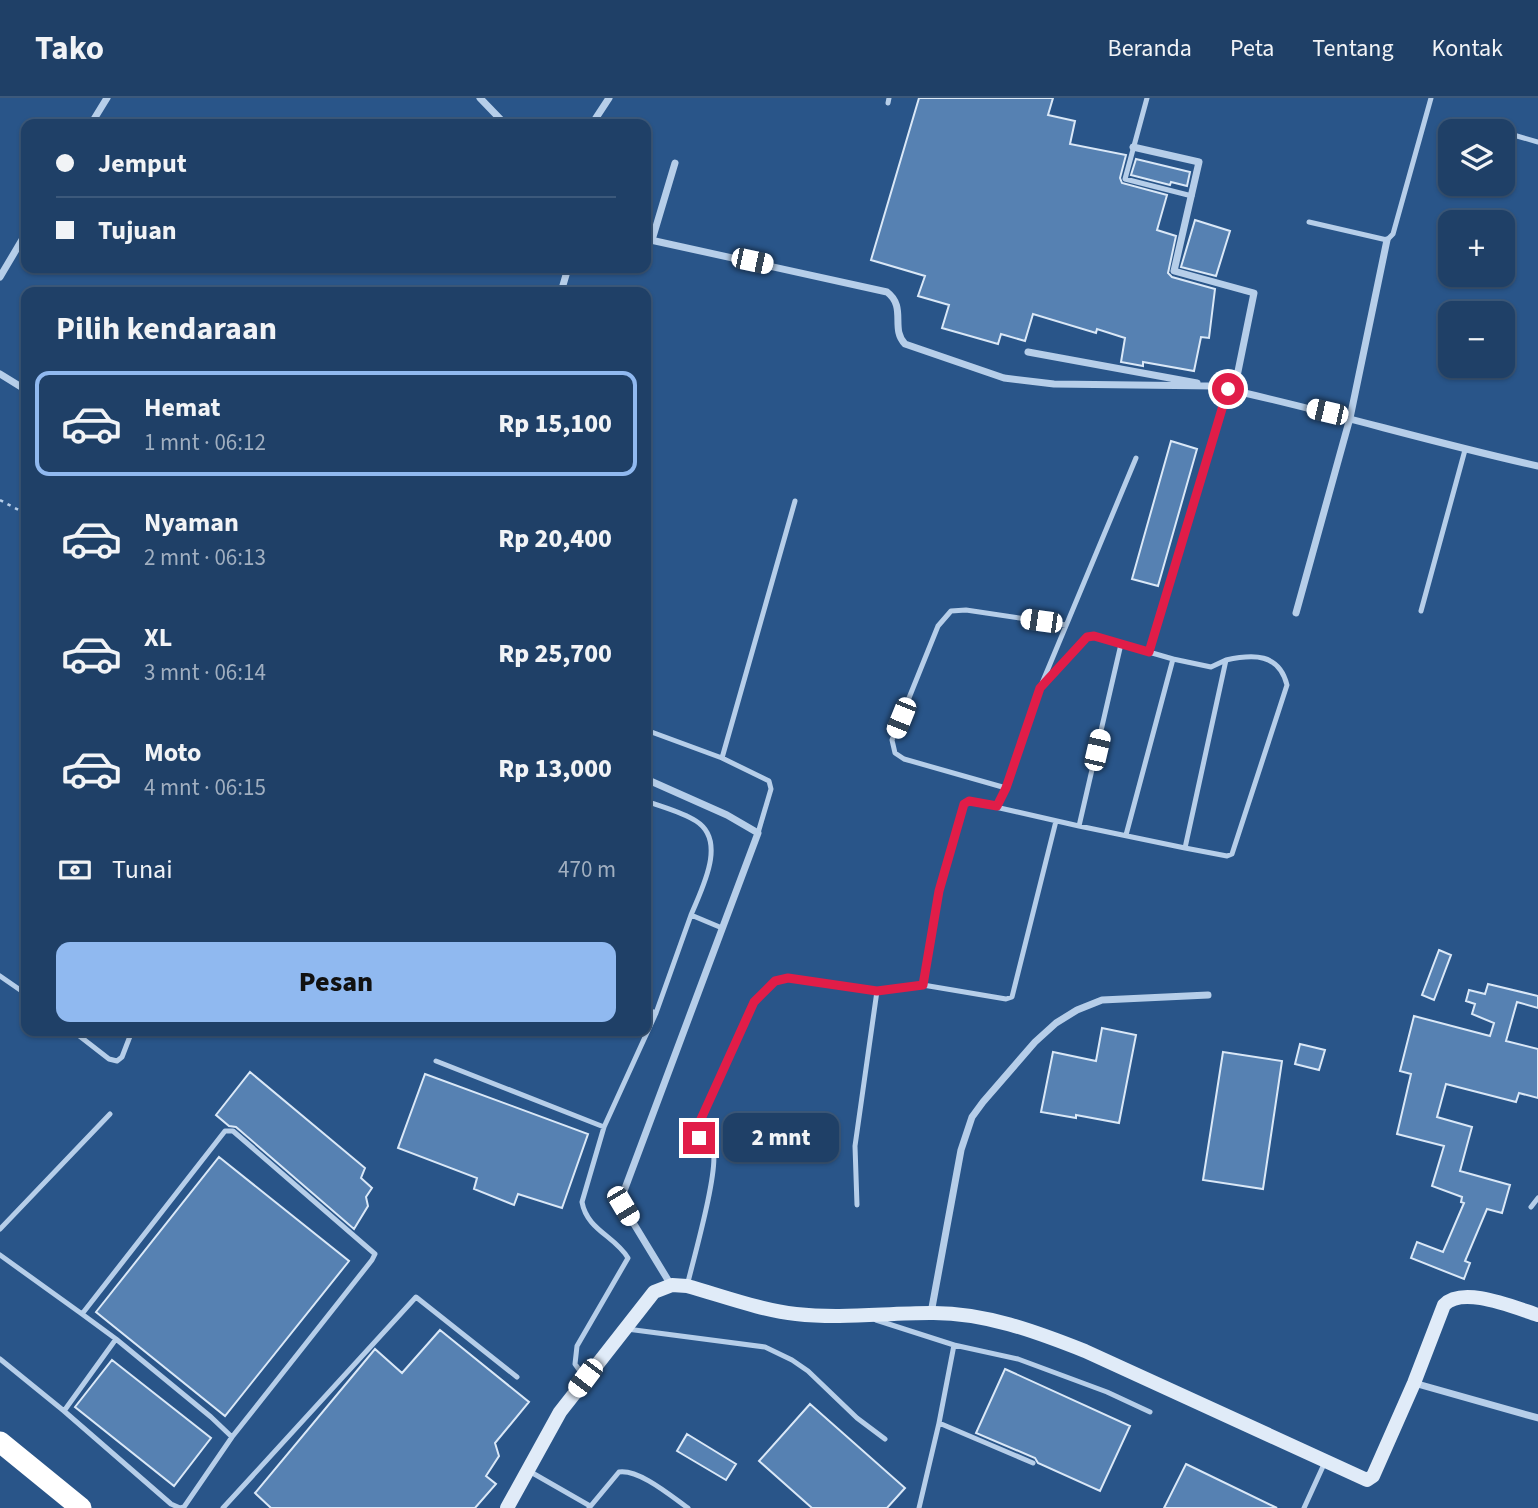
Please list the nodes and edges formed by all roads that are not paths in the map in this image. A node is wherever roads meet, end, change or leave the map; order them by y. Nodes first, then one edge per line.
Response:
1 (107, 98) edge
2 (480, 98) edge
3 (610, 98) edge
4 (1147, 98) edge
5 (1431, 98) edge
6 (94, 119) edge
7 (500, 119) edge
8 (595, 119) edge
9 (1515, 136) edge
10 (1538, 142) edge
11 (1133, 147) junction
12 (676, 163) dead end
13 (1192, 196) junction
14 (1309, 222) dead end
15 (651, 233) edge
16 (651, 239) edge
17 (1387, 240) junction
18 (21, 241) edge
19 (0, 277) edge
20 (1028, 352) dead end
21 (0, 374) edge
22 (1215, 386) junction
23 (21, 387) edge
24 (1231, 390) junction
25 (1350, 418) junction
26 (1465, 450) junction
27 (1136, 458) dead end
28 (1538, 466) edge
29 (795, 501) dead end
30 (1421, 611) dead end
31 (1296, 613) dead end
32 (1066, 625) junction
33 (1121, 644) junction
34 (1149, 652) junction
35 (1173, 659) junction
36 (1226, 660) junction
37 (1040, 688) junction
38 (651, 732) edge
39 (722, 758) junction
40 (651, 781) edge
41 (1006, 788) junction
42 (651, 803) edge
43 (997, 806) junction
44 (1056, 821) junction
45 (1079, 826) junction
46 (758, 833) junction
47 (1126, 835) junction
48 (1185, 848) junction
49 (691, 915) junction
50 (722, 928) junction
51 (0, 976) edge
52 (923, 985) junction
53 (21, 991) edge
54 (877, 991) junction
55 (1208, 995) dead end
56 (651, 1011) edge
57 (656, 1013) junction
58 (651, 1024) edge
59 (79, 1036) edge
60 (130, 1036) edge
61 (646, 1036) edge
62 (436, 1061) dead end
63 (110, 1114) dead end
64 (604, 1127) junction
65 (1538, 1198) edge
66 (857, 1205) dead end
67 (1531, 1207) dead end
68 (0, 1229) edge
69 (0, 1255) edge
70 (672, 1285) junction
71 (687, 1286) junction
72 (931, 1313) junction
73 (82, 1314) junction
74 (1538, 1315) edge
75 (867, 1317) junction
76 (624, 1328) junction
77 (116, 1339) junction
78 (954, 1345) junction
79 (0, 1359) edge
80 (517, 1377) dead end
81 (585, 1378) junction
82 (1414, 1383) junction
83 (64, 1411) junction
84 (1150, 1412) dead end
85 (1538, 1418) edge
86 (939, 1423) junction
87 (232, 1437) junction
88 (885, 1439) dead end
89 (0, 1442) edge
90 (1325, 1462) junction
91 (1033, 1463) dead end
92 (529, 1471) junction
93 (590, 1507) edge
94 (81, 1508) edge
95 (223, 1508) edge
96 (507, 1508) edge
97 (688, 1508) edge
98 (919, 1508) edge
99 (1304, 1508) edge

1 - 6 street
2 - 7 street
3 - 8 street
4 - 11 lane
5 - 17 lane
9 - 10 lane
11 - 13 lane
11 - 13 street
12 - 15 street
13 - 24 street
14 - 17 lane
16 - 22 street
17 - 25 street
18 - 19 street
20 - 22 street
21 - 23 street
22 - 24 street
24 - 25 street
24 - 34 lane
25 - 26 street
25 - 31 street
26 - 28 street
26 - 30 lane
27 - 32 lane
29 - 39 lane
32 - 37 lane
32 - 41 lane
33 - 34 lane
33 - 37 lane
33 - 45 lane
34 - 35 lane
35 - 36 lane
35 - 47 lane
36 - 48 lane
36 - 48 lane
37 - 41 lane
38 - 39 lane
39 - 46 lane
40 - 46 street
41 - 43 lane
42 - 49 lane
43 - 44 lane
43 - 52 lane
44 - 45 lane
44 - 52 lane
45 - 47 lane
46 - 50 street
47 - 48 lane
49 - 50 lane
49 - 57 lane
50 - 70 street
51 - 53 lane
52 - 54 lane
54 - 66 lane
54 - 71 lane
55 - 72 street
56 - 57 lane
57 - 58 lane
59 - 60 lane
61 - 64 lane
62 - 64 lane
63 - 68 lane
64 - 81 lane
65 - 67 lane
69 - 73 lane
70 - 71 street
70 - 76 street
71 - 75 street
72 - 75 street
72 - 90 street
73 - 77 lane
73 - 87 lane
74 - 82 street
75 - 78 lane
76 - 81 street
76 - 88 lane
77 - 83 lane
77 - 87 lane
78 - 84 lane
78 - 86 lane
79 - 83 lane
80 - 95 lane
81 - 92 street
82 - 85 street
82 - 90 street
83 - 87 lane
86 - 91 lane
86 - 98 lane
89 - 94 highway
90 - 99 lane
92 - 93 lane
92 - 96 street
93 - 97 lane

